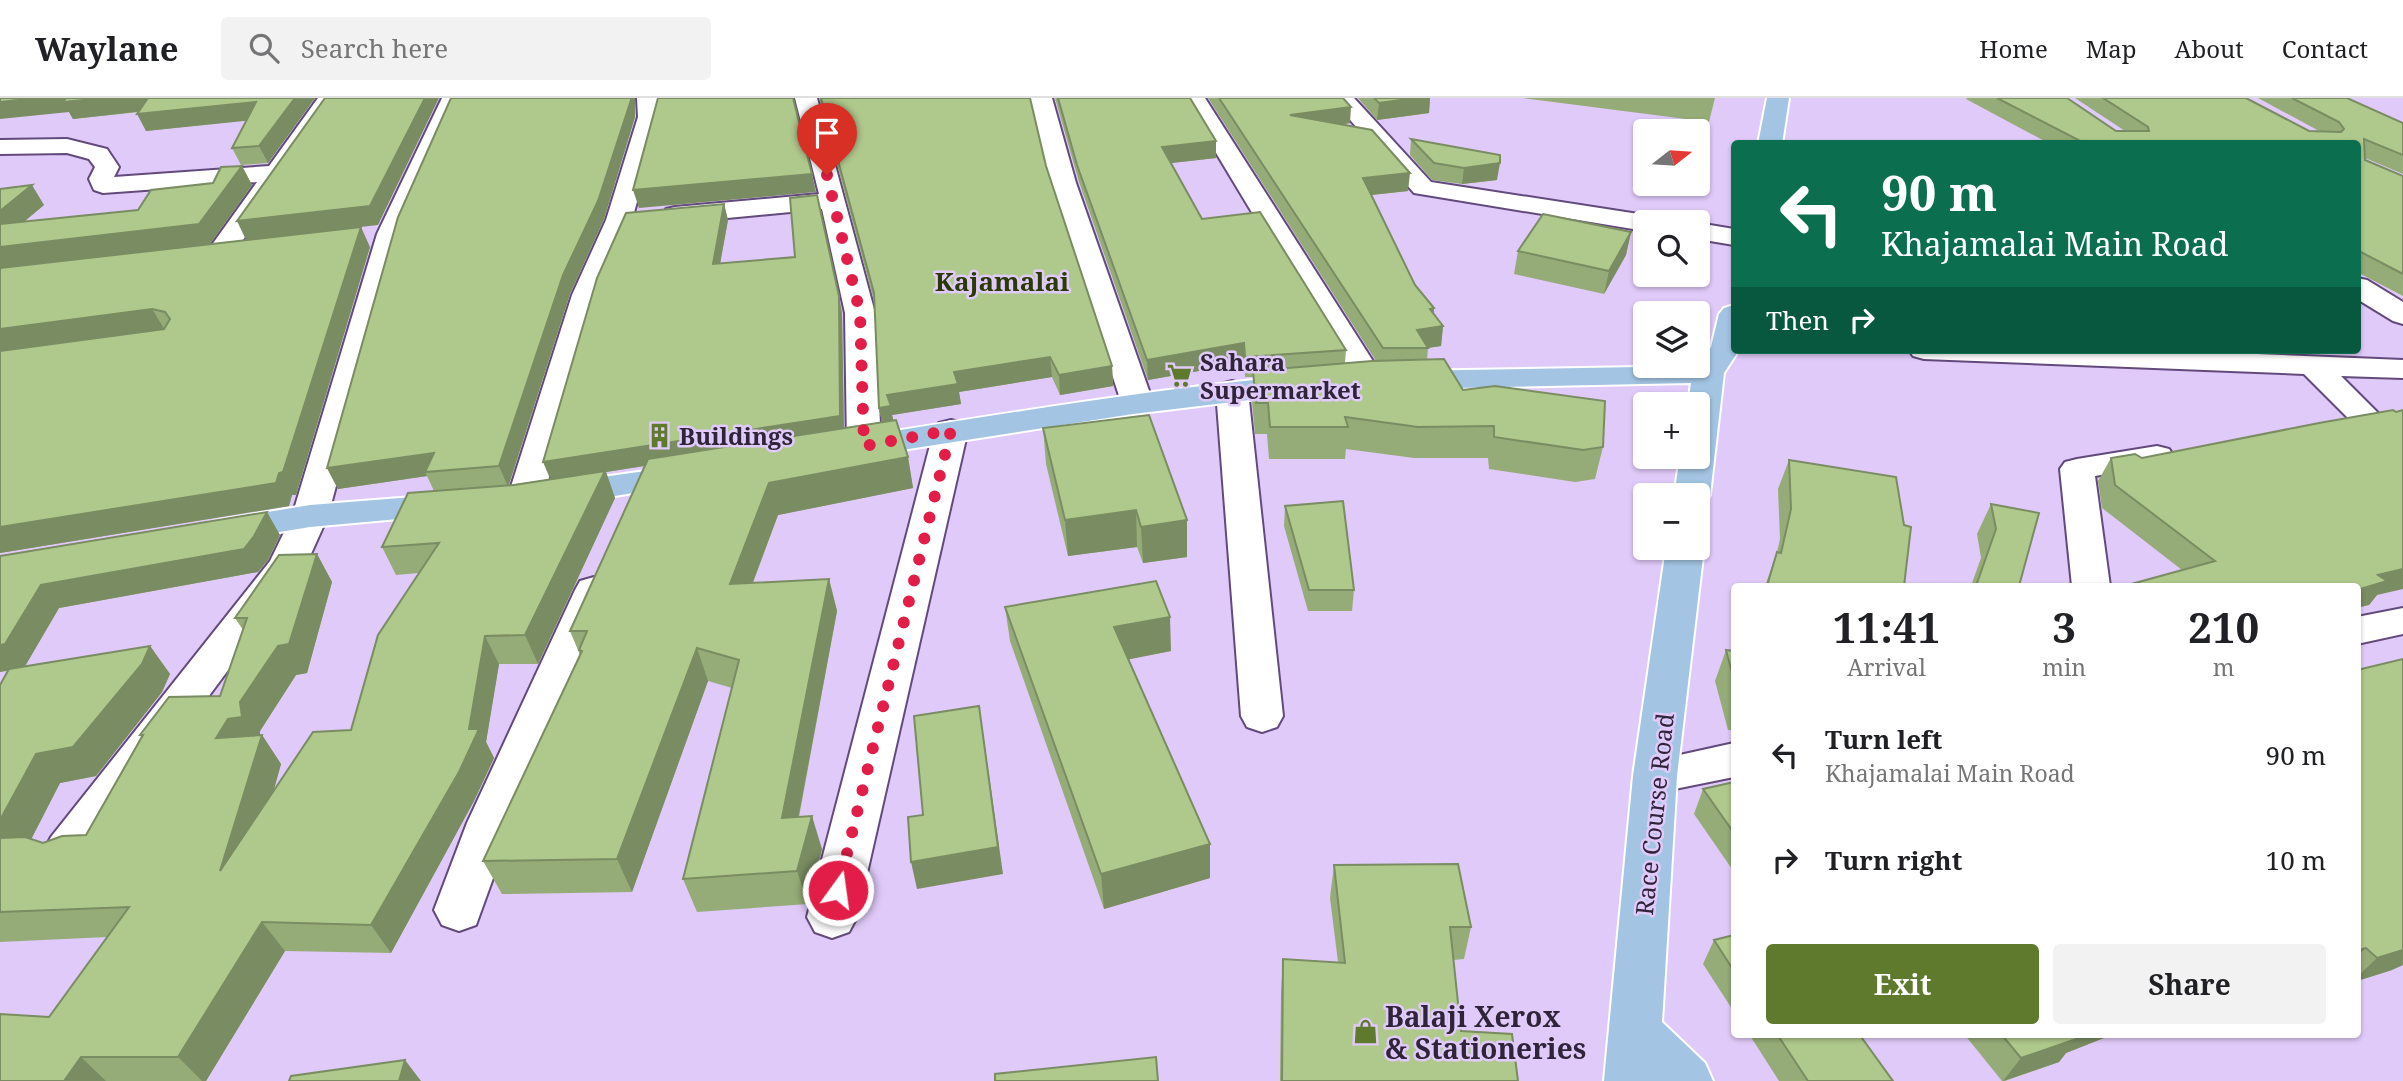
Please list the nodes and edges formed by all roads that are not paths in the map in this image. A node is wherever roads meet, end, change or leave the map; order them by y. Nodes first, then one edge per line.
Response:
1 (329, 98) edge
2 (453, 98) edge
3 (648, 98) edge
4 (806, 98) edge
5 (1041, 98) edge
6 (1194, 98) edge
7 (1342, 98) edge
8 (1779, 98) edge
9 (1771, 140) edge
10 (0, 147) edge
11 (276, 173) junction
12 (833, 200) junction
13 (619, 220) junction
14 (1633, 221) edge
15 (1710, 233) edge
16 (1731, 236) edge
17 (259, 248) edge
18 (220, 253) junction
19 (192, 256) edge
20 (2361, 289) edge
21 (2403, 315) edge
22 (1731, 325) edge
23 (2027, 354) edge
24 (1723, 356) edge
25 (2312, 365) junction
26 (2403, 369) edge
27 (1369, 380) junction
28 (1232, 391) junction
29 (1137, 402) junction
30 (1710, 406) edge
31 (2403, 410) edge
32 (2371, 422) junction
33 (2330, 429) edge
34 (951, 430) junction
35 (864, 446) junction
36 (2183, 452) edge
37 (823, 453) edge
38 (712, 471) edge
39 (642, 482) junction
40 (502, 501) junction
41 (310, 516) junction
42 (625, 520) edge
43 (189, 536) edge
44 (608, 558) edge
45 (1683, 560) edge
46 (2091, 583) edge
47 (2403, 621) edge
48 (2361, 630) edge
49 (1262, 716) dead end
50 (1731, 761) edge
51 (1655, 776) junction
52 (68, 850) edge
53 (458, 910) dead end
54 (832, 917) dead end
55 (1633, 1056) edge
56 (1686, 1081) edge

1 - 11 street
2 - 41 street
3 - 13 street
4 - 12 street
5 - 29 street
6 - 27 street
7 - 14 street
8 - 9 main road
10 - 11 street
11 - 18 street
12 - 13 street
12 - 35 street
13 - 40 street
15 - 16 street
17 - 18 street
18 - 19 street
20 - 21 street
22 - 24 main road
23 - 25 street
24 - 27 main road
24 - 30 main road
25 - 26 street
25 - 32 street
27 - 28 main road
28 - 29 main road
28 - 49 street
29 - 34 main road
31 - 32 street
32 - 33 street
34 - 35 main road
34 - 54 street
35 - 37 main road
36 - 46 street
38 - 39 main road
39 - 40 main road
39 - 42 street
40 - 41 main road
41 - 43 main road
41 - 52 street
44 - 53 street
45 - 51 main road, Race Course Road
47 - 48 street
50 - 51 street
51 - 55 main road, Race Course Road
55 - 56 main road

